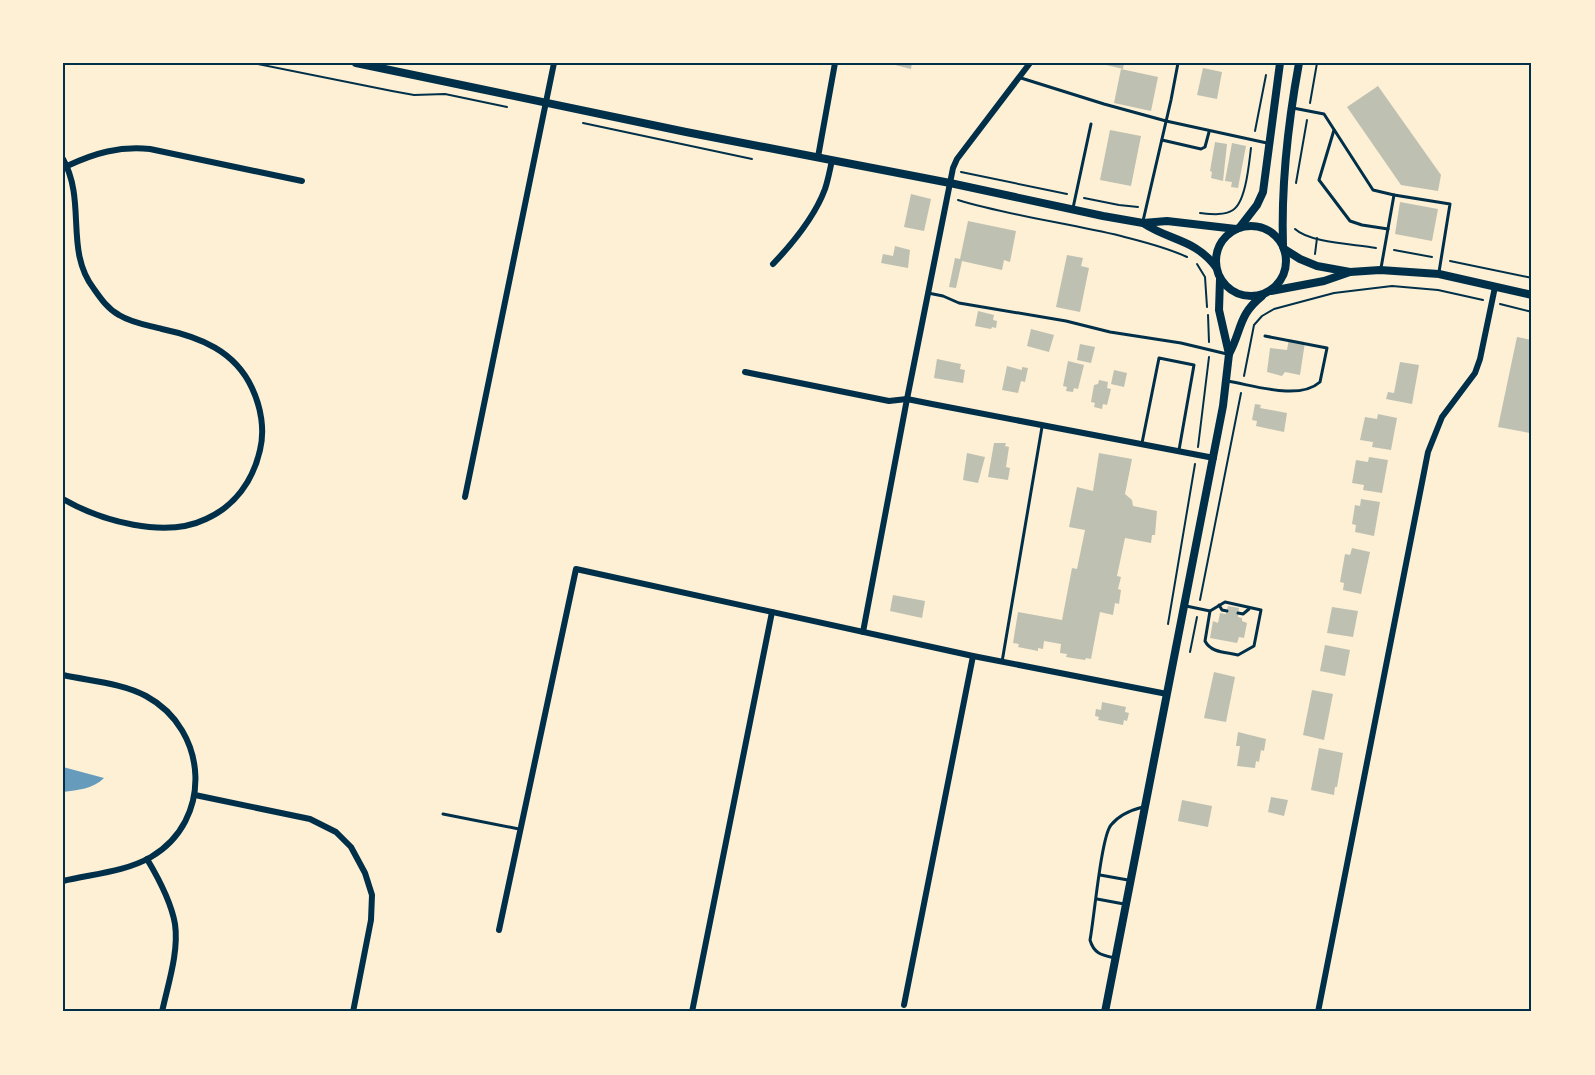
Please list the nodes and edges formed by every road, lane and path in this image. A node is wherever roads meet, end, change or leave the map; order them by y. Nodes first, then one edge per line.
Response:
1 (253, 63) edge
2 (356, 63) edge
3 (554, 63) edge
4 (835, 63) edge
5 (1030, 63) edge
6 (1178, 63) edge
7 (1280, 63) edge
8 (1299, 63) edge
9 (1317, 63) edge
10 (1019, 78) junction
11 (545, 102) junction
12 (510, 107) dead end
13 (1292, 107) junction
14 (1308, 110) junction
15 (578, 121) dead end
16 (1166, 121) junction
17 (1091, 124) dead end
18 (1334, 130) junction
19 (1209, 132) junction
20 (1162, 140) junction
21 (1268, 143) junction
22 (818, 158) junction
23 (63, 159) edge
24 (752, 159) dead end
25 (832, 160) junction
26 (67, 166) junction
27 (302, 181) dead end
28 (950, 183) junction
29 (1295, 193) dead end
30 (1394, 195) junction
31 (947, 197) junction
32 (1072, 210) junction
33 (1143, 223) junction
34 (1238, 228) junction
35 (1293, 228) dead end
36 (1388, 229) junction
37 (1284, 248) junction
38 (1384, 249) junction
39 (1190, 258) dead end
40 (1441, 259) junction
41 (1196, 262) dead end
42 (773, 264) dead end
43 (1216, 267) junction
44 (1380, 270) junction
45 (1350, 272) junction
46 (1439, 274) junction
47 (1532, 278) edge
48 (1220, 279) junction
49 (1495, 287) junction
50 (1268, 292) junction
51 (928, 293) junction
52 (1532, 295) edge
53 (1492, 302) junction
54 (1532, 312) edge
55 (1265, 336) dead end
56 (1210, 350) junction
57 (1229, 354) junction
58 (745, 372) dead end
59 (1226, 381) junction
60 (1243, 384) junction
61 (907, 399) junction
62 (1043, 425) junction
63 (1142, 444) junction
64 (1179, 452) junction
65 (1197, 455) junction
66 (1214, 458) junction
67 (465, 497) dead end
68 (63, 499) edge
69 (1219, 605) junction
70 (1184, 606) junction
71 (1251, 608) junction
72 (1199, 609) junction
73 (1210, 611) junction
74 (1227, 611) dead end
75 (772, 612) junction
76 (1238, 613) dead end
77 (1168, 624) dead end
78 (863, 632) junction
79 (1190, 652) dead end
80 (973, 656) junction
81 (1002, 662) junction
82 (63, 675) edge
83 (1167, 694) junction
84 (195, 795) junction
85 (1145, 807) junction
86 (443, 814) dead end
87 (521, 830) junction
88 (147, 859) junction
89 (1100, 875) junction
90 (1130, 880) junction
91 (63, 881) edge
92 (1096, 899) junction
93 (1126, 905) junction
94 (499, 930) dead end
95 (1115, 958) junction
96 (904, 1005) dead end
97 (162, 1012) edge
98 (353, 1012) edge
99 (692, 1012) edge
100 (1105, 1012) edge
101 (1318, 1012) edge

1 - 12 path
2 - 11 street
3 - 11 street
4 - 22 street
5 - 10 street
6 - 16 lane
7 - 21 main road
8 - 13 main road
9 - 14 path
10 - 16 lane
10 - 28 street
11 - 22 street
11 - 67 street
13 - 14 lane
13 - 37 main road
14 - 18 lane
14 - 29 path
15 - 24 path
16 - 19 lane
16 - 20 lane
17 - 32 lane
18 - 30 lane
18 - 36 lane
19 - 20 lane
19 - 21 lane
20 - 33 lane
21 - 34 main road
22 - 25 street
23 - 26 street
25 - 28 street
25 - 42 street
26 - 27 street
26 - 68 street
28 - 31 street
28 - 32 street
30 - 36 lane
30 - 40 lane
31 - 39 path
31 - 51 street
32 - 33 street
33 - 34 street
33 - 43 street
34 - 37 main road
34 - 43 main road
35 - 38 path
36 - 38 lane
37 - 45 street
37 - 50 main road
38 - 40 path
38 - 44 lane
40 - 46 lane
40 - 47 path
41 - 56 path
43 - 48 main road
44 - 45 street
44 - 46 street
45 - 50 street
46 - 49 street
48 - 50 main road
48 - 57 main road
49 - 52 street
49 - 53 street
50 - 57 main road
51 - 56 lane
51 - 61 street
53 - 54 path
53 - 60 path
53 - 101 street
55 - 60 lane
56 - 57 lane
56 - 65 path
57 - 59 main road
58 - 61 street
59 - 60 lane
59 - 66 main road
60 - 72 path
61 - 62 street
61 - 78 street
62 - 63 street
62 - 81 lane
63 - 64 street
63 - 64 lane
64 - 65 street
65 - 66 street
65 - 77 path
66 - 70 main road
69 - 71 lane
69 - 73 lane
69 - 74 lane
70 - 72 lane
70 - 83 main road
71 - 73 lane
71 - 76 lane
72 - 73 lane
72 - 79 path
75 - 78 street
75 - 87 street
75 - 99 street
78 - 80 street
80 - 81 street
80 - 96 street
81 - 83 street
82 - 84 street
83 - 85 main road
84 - 88 street
84 - 98 street
85 - 89 lane
85 - 90 main road
86 - 87 lane
87 - 94 street
88 - 91 street
88 - 97 street
89 - 90 lane
89 - 92 lane
90 - 93 main road
92 - 93 lane
92 - 95 lane
93 - 95 main road
95 - 100 main road

